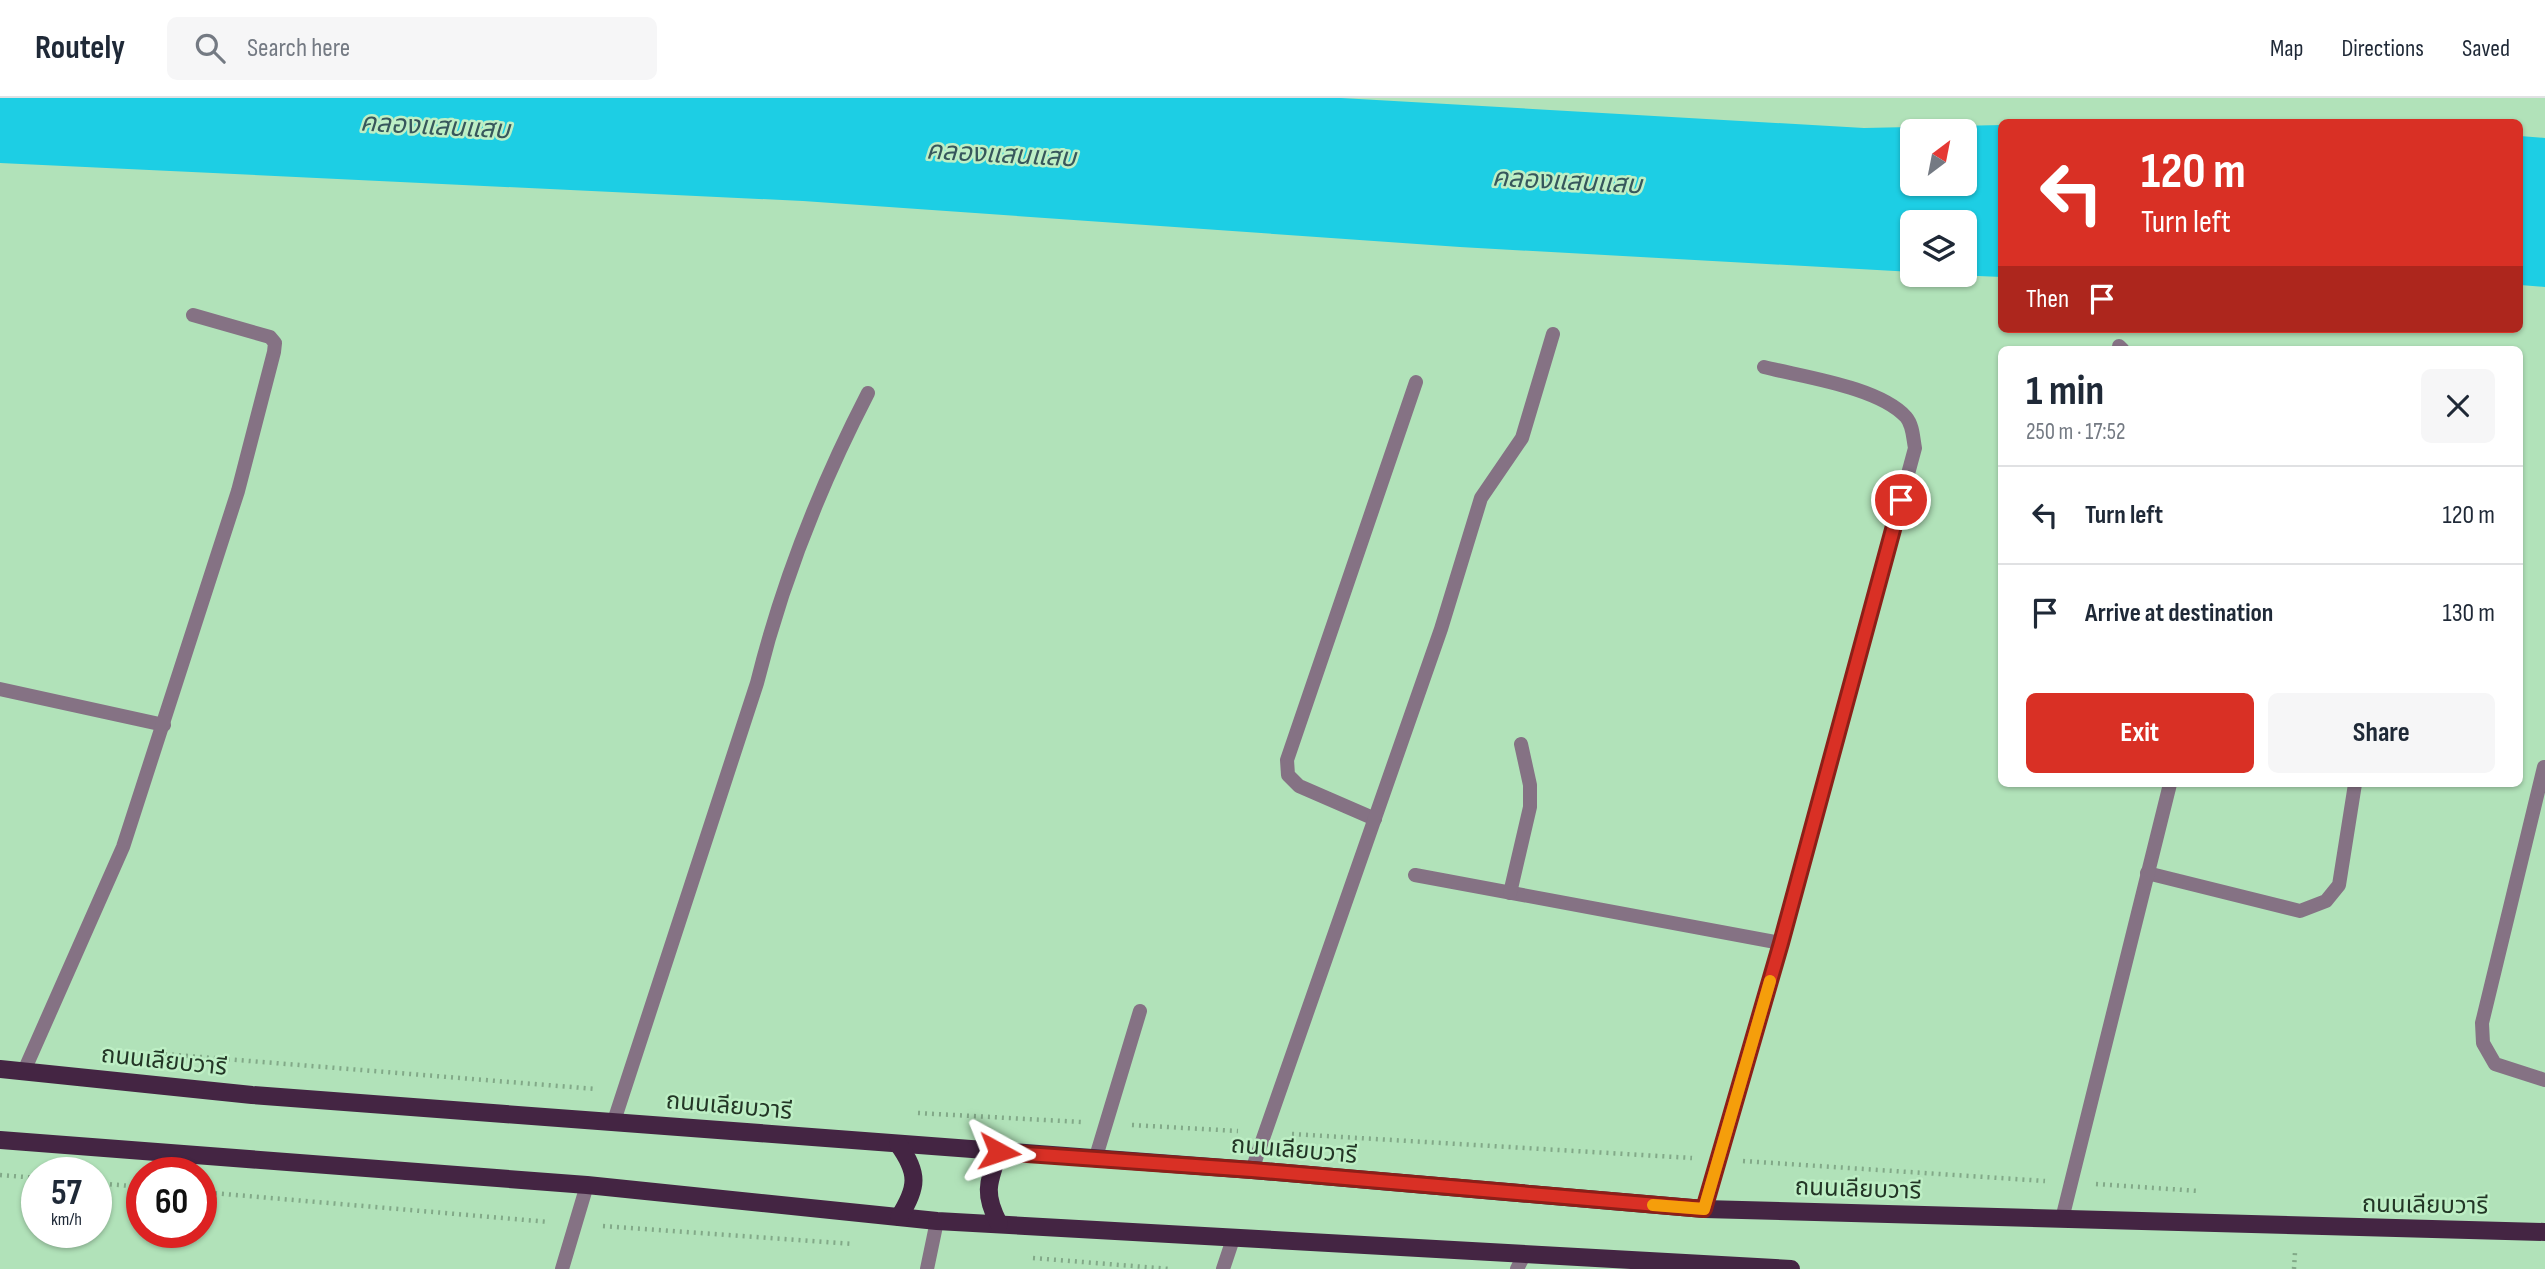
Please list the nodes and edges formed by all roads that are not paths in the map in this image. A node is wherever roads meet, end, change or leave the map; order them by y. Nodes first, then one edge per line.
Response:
1 (193, 315) dead end
2 (1553, 334) dead end
3 (1764, 367) dead end
4 (1416, 382) dead end
5 (868, 393) dead end
6 (0, 689) edge
7 (164, 725) junction
8 (1521, 744) dead end
9 (2544, 767) edge
10 (2169, 787) edge
11 (2355, 787) edge
12 (1375, 819) junction
13 (2147, 873) junction
14 (1415, 875) dead end
15 (1510, 893) junction
16 (1781, 943) junction
17 (1140, 1011) dead end
18 (0, 1069) edge
19 (24, 1071) junction
20 (2545, 1080) edge
21 (614, 1121) junction
22 (0, 1140) edge
23 (898, 1144) junction
24 (999, 1152) junction
25 (1095, 1160) junction
26 (1252, 1170) junction
27 (587, 1185) junction
28 (1704, 1209) junction
29 (899, 1217) junction
30 (2062, 1219) junction
31 (937, 1221) junction
32 (999, 1224) junction
33 (2545, 1231) edge
34 (1234, 1236) junction
35 (1521, 1261) edge
36 (562, 1269) edge
37 (927, 1269) edge
38 (1223, 1269) edge
39 (1791, 1269) edge

1 - 7 street
2 - 12 street
3 - 16 street
4 - 12 street
5 - 21 street
6 - 7 street
7 - 19 street
8 - 15 street
9 - 20 street
10 - 13 street
11 - 13 street
12 - 26 street
13 - 30 street
14 - 15 street
15 - 16 street
16 - 28 street
17 - 25 street
18 - 19 main road, ถนนเลียบวารี
19 - 21 main road, ถนนเลียบวารี
21 - 23 main road, ถนนเลียบวารี
22 - 27 main road
23 - 24 main road, ถนนเลียบวารี
23 - 29 main road
24 - 25 main road, ถนนเลียบวารี
24 - 32 main road
25 - 26 main road, ถนนเลียบวารี
26 - 28 main road, ถนนเลียบวารี
27 - 29 main road
27 - 36 street
28 - 30 main road, ถนนเลียบวารี
29 - 31 main road
30 - 33 main road, ถนนเลียบวารี
31 - 32 main road
31 - 37 street
32 - 34 main road
34 - 35 main road
34 - 38 street
35 - 39 main road

